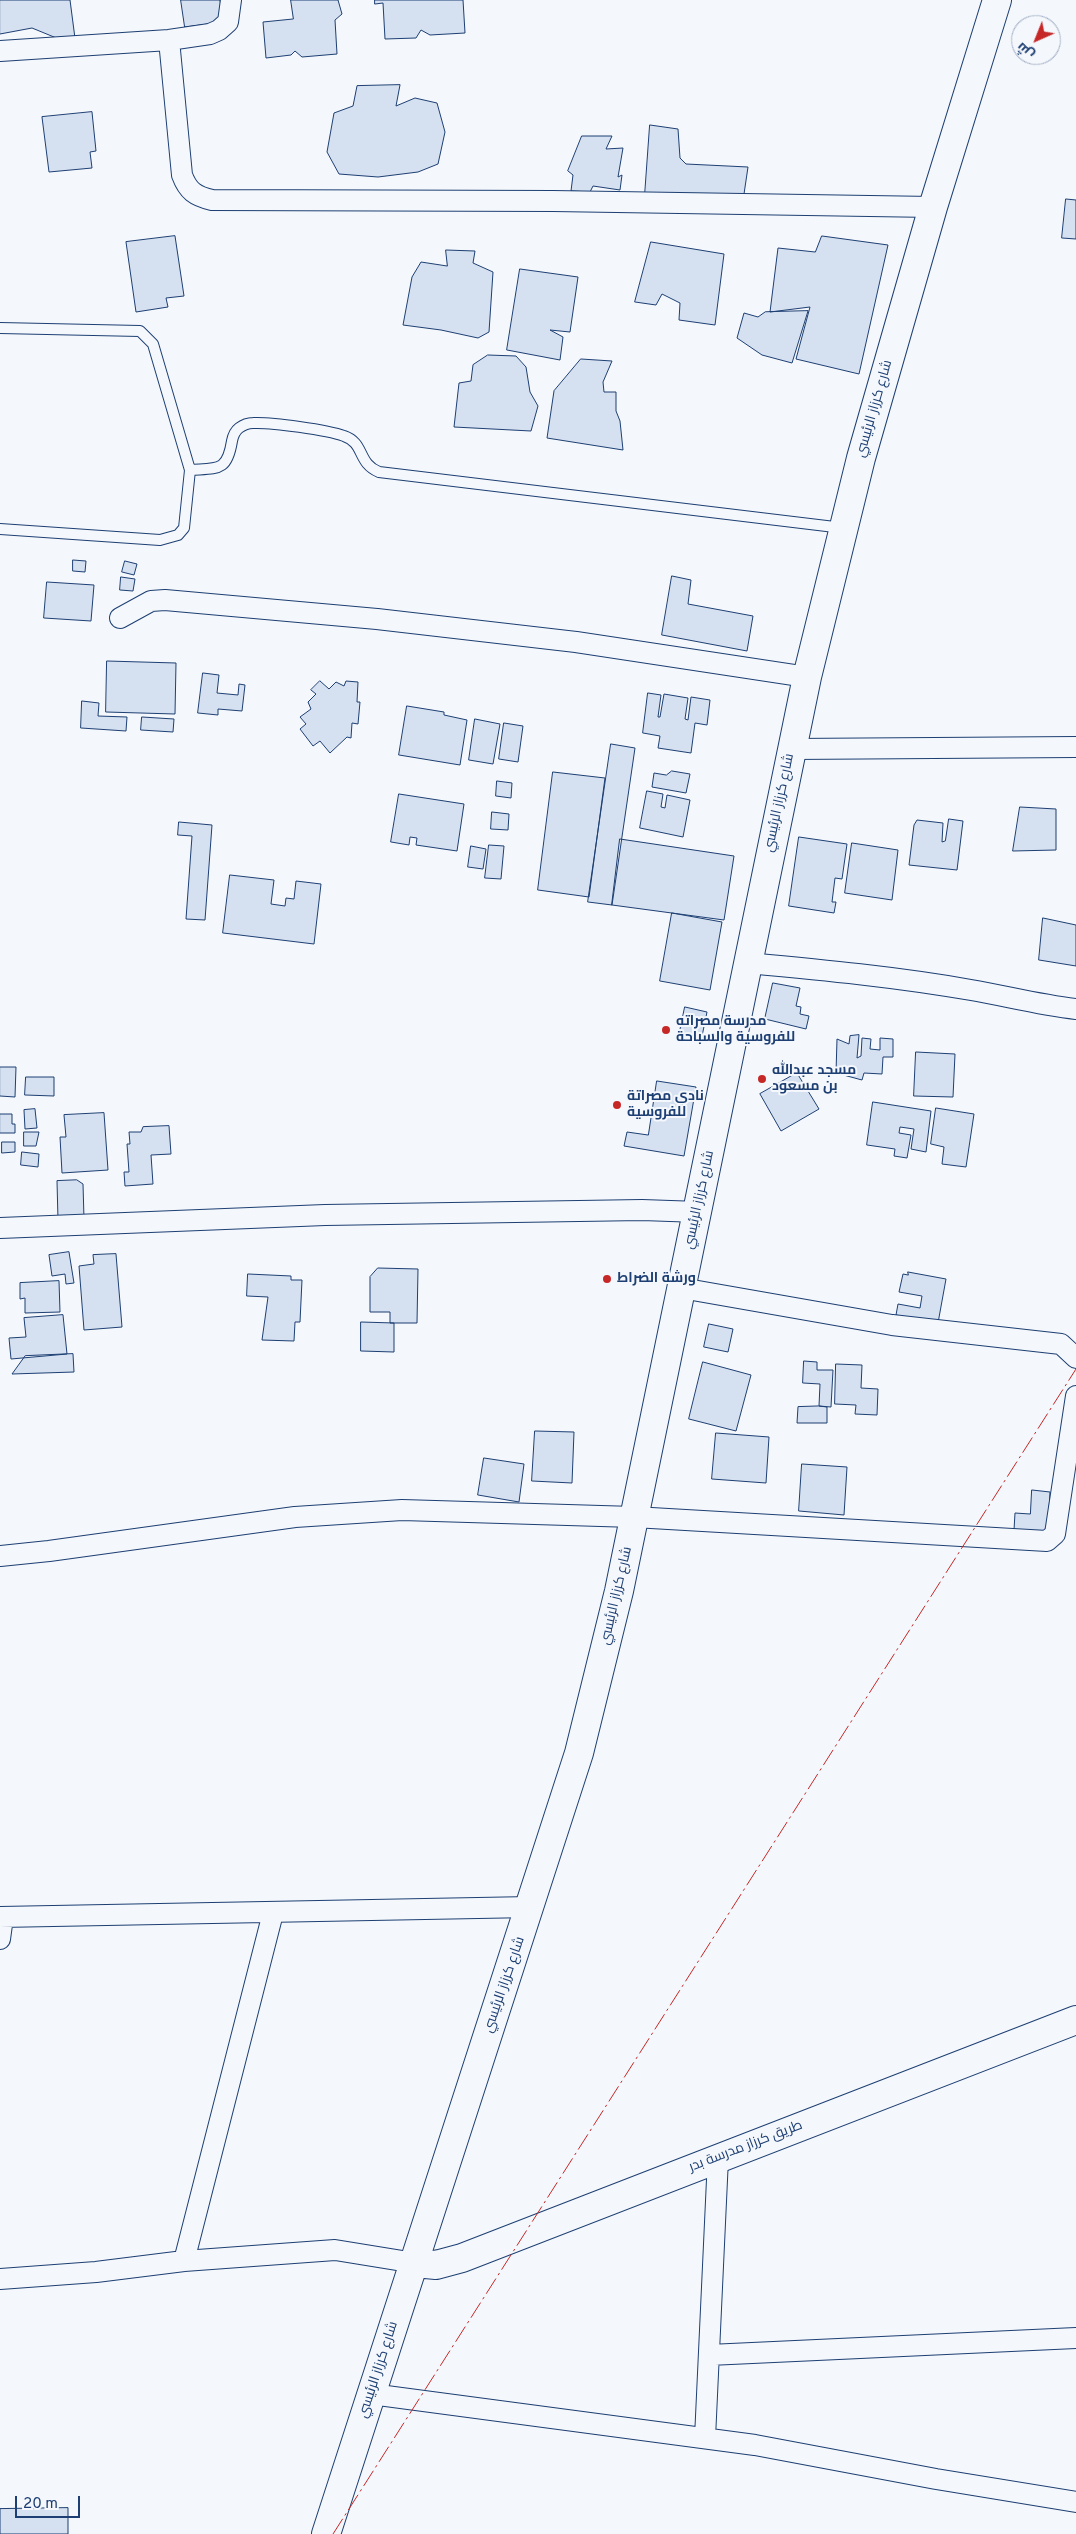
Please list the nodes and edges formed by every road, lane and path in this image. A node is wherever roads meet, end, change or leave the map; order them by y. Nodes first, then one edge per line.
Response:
1 (231, 0) edge
2 (997, 0) edge
3 (169, 40) junction
4 (0, 51) edge
5 (933, 207) junction
6 (0, 328) edge
7 (190, 470) junction
8 (844, 528) junction
9 (0, 529) edge
10 (120, 618) dead end
11 (807, 677) junction
12 (1076, 748) edge
13 (792, 749) junction
14 (748, 963) junction
15 (1076, 1009) edge
16 (699, 1212) junction
17 (0, 1228) edge
18 (681, 1288) junction
19 (1076, 1358) edge
20 (1076, 1396) edge
21 (634, 1517) junction
22 (0, 1556) edge
23 (531, 1907) junction
24 (273, 1913) junction
25 (2, 1917) edge
26 (0, 1939) edge
27 (1076, 2020) edge
28 (718, 2158) junction
29 (184, 2261) junction
30 (415, 2263) junction
31 (0, 2279) edge
32 (1076, 2338) edge
33 (709, 2355) junction
34 (371, 2394) junction
35 (704, 2438) junction
36 (1076, 2502) edge
37 (326, 2534) edge

1 - 3 street
2 - 5 street, شارع كرزاز الرئيسي
3 - 4 street
3 - 5 street
5 - 8 street, شارع كرزاز الرئيسي
6 - 7 lane
7 - 8 lane
7 - 9 lane
8 - 11 street, شارع كرزاز الرئيسي
10 - 11 street
11 - 13 street, شارع كرزاز الرئيسي
12 - 13 street
13 - 14 street, شارع كرزاز الرئيسي
14 - 15 street
14 - 16 street, شارع كرزاز الرئيسي
16 - 17 street
16 - 18 street, شارع كرزاز الرئيسي
18 - 19 street
18 - 21 street, شارع كرزاز الرئيسي
20 - 21 street
21 - 22 street
21 - 23 street, شارع كرزاز الرئيسي
23 - 24 street
23 - 30 street, شارع كرزاز الرئيسي
24 - 25 street
24 - 29 street
25 - 26 street
27 - 28 street, طريق كرزاز مدرسة بدر
28 - 30 street, طريق كرزاز مدرسة بدر
28 - 33 street
29 - 30 street
29 - 31 street
30 - 34 street, شارع كرزاز الرئيسي
32 - 33 street
33 - 35 street
34 - 35 street
34 - 37 street, شارع كرزاز الرئيسي
35 - 36 street

